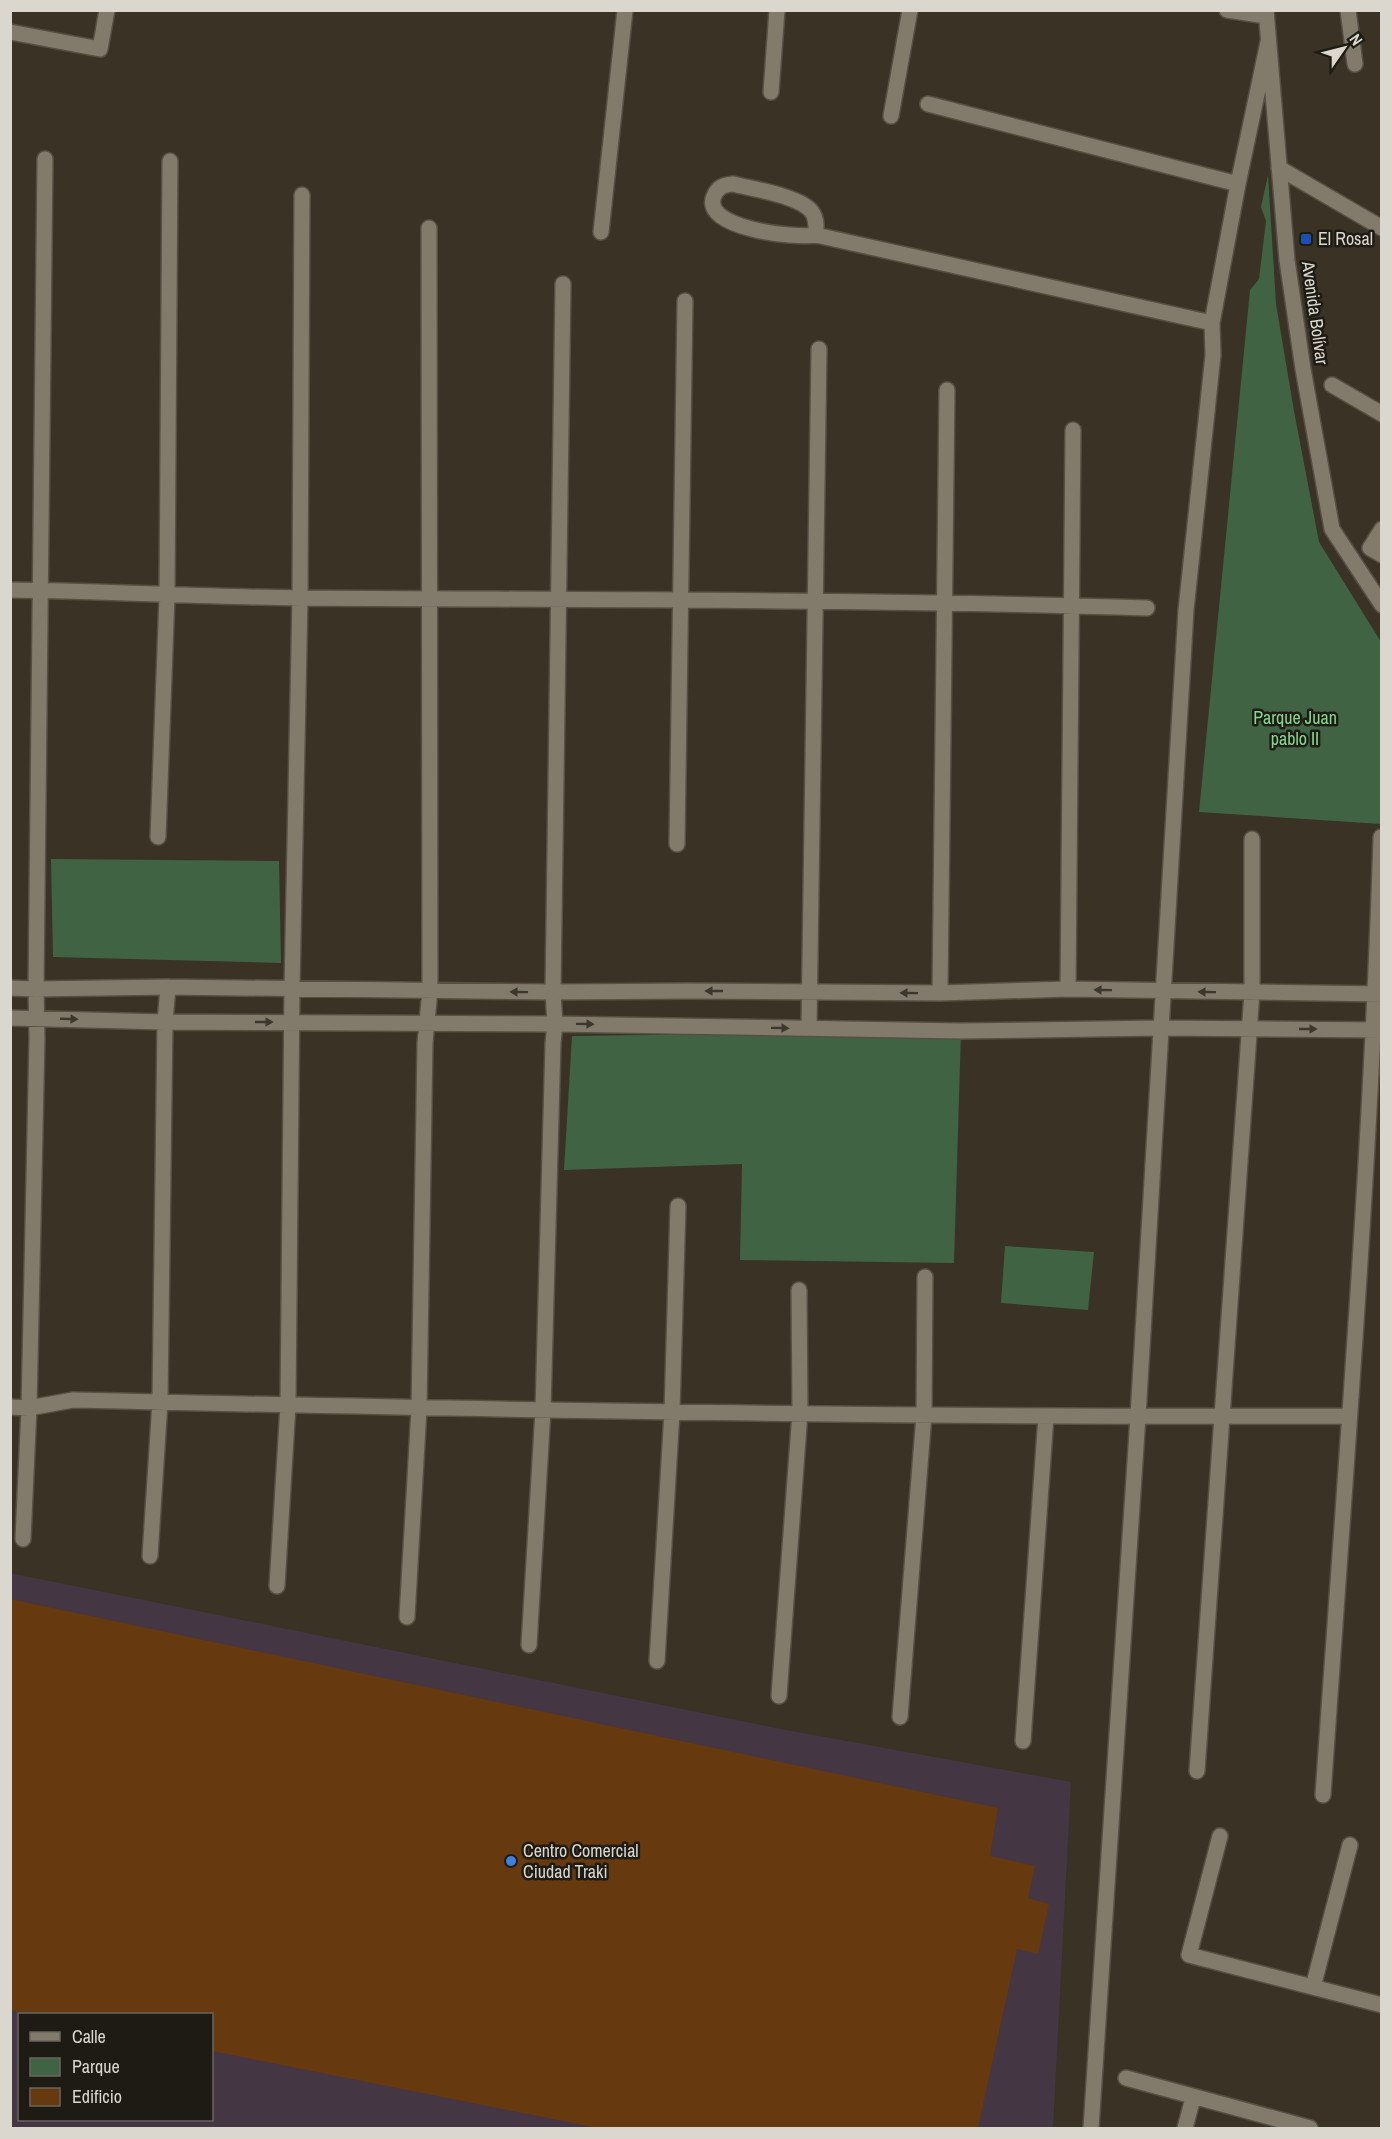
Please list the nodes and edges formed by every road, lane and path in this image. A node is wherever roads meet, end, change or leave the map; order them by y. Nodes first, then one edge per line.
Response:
1 (107, 10) edge
2 (625, 10) edge
3 (777, 10) edge
4 (910, 10) edge
5 (1227, 10) edge
6 (1348, 10) edge
7 (1266, 13) edge
8 (10, 32) edge
9 (1268, 42) junction
10 (1355, 64) dead end
11 (771, 92) dead end
12 (928, 104) dead end
13 (891, 116) dead end
14 (45, 159) dead end
15 (170, 161) dead end
16 (1279, 168) junction
17 (1238, 184) junction
18 (302, 195) dead end
19 (429, 228) dead end
20 (1382, 228) edge
21 (601, 232) dead end
22 (816, 234) junction
23 (563, 284) dead end
24 (685, 301) dead end
25 (1212, 322) junction
26 (819, 349) dead end
27 (1332, 385) dead end
28 (947, 390) dead end
29 (1382, 414) edge
30 (1073, 430) dead end
31 (1382, 529) edge
32 (1382, 555) edge
33 (10, 590) edge
34 (40, 591) junction
35 (167, 596) junction
36 (300, 598) junction
37 (429, 598) junction
38 (681, 599) junction
39 (560, 600) junction
40 (815, 602) junction
41 (946, 604) junction
42 (1382, 605) edge
43 (1072, 606) junction
44 (1147, 608) dead end
45 (158, 837) dead end
46 (1381, 837) edge
47 (1252, 839) dead end
48 (677, 843) dead end
49 (168, 987) junction
50 (10, 988) edge
51 (292, 988) junction
52 (36, 989) junction
53 (1068, 989) junction
54 (429, 990) junction
55 (810, 991) junction
56 (1162, 992) junction
57 (1252, 992) junction
58 (553, 993) junction
59 (940, 993) junction
60 (1379, 994) edge
61 (10, 1018) edge
62 (37, 1018) junction
63 (165, 1022) junction
64 (292, 1022) junction
65 (426, 1022) junction
66 (555, 1024) junction
67 (809, 1028) junction
68 (1160, 1028) junction
69 (1249, 1029) junction
70 (1377, 1030) edge
71 (678, 1206) dead end
72 (925, 1277) dead end
73 (798, 1290) dead end
74 (160, 1402) junction
75 (288, 1405) junction
76 (10, 1407) edge
77 (29, 1408) junction
78 (419, 1409) junction
79 (543, 1410) junction
80 (672, 1412) junction
81 (800, 1412) junction
82 (924, 1415) junction
83 (1046, 1416) junction
84 (1138, 1416) junction
85 (1350, 1416) junction
86 (1223, 1417) junction
87 (24, 1539) dead end
88 (150, 1556) dead end
89 (277, 1586) dead end
90 (407, 1617) dead end
91 (529, 1645) dead end
92 (657, 1661) dead end
93 (779, 1696) dead end
94 (900, 1717) dead end
95 (1023, 1741) dead end
96 (1197, 1771) dead end
97 (1323, 1795) dead end
98 (1220, 1836) dead end
99 (1350, 1845) dead end
100 (1313, 1988) junction
101 (1382, 2005) edge
102 (1126, 2078) dead end
103 (1193, 2098) junction
104 (1091, 2128) edge
105 (1185, 2128) edge
106 (1310, 2128) edge

1 - 8 street
2 - 21 street
3 - 11 street
4 - 13 street
5 - 7 street
6 - 10 street
7 - 9 street, Avenida Bolívar
9 - 16 street, Avenida Bolívar
9 - 17 street
12 - 17 street
14 - 34 street
15 - 35 street
16 - 20 street
16 - 42 street, Avenida Bolívar
17 - 25 street
18 - 36 street
19 - 37 street
22 - 22 street
22 - 25 street
23 - 39 street
24 - 38 street
25 - 56 street
26 - 40 street
27 - 29 street
28 - 41 street
30 - 43 street
31 - 32 street
33 - 34 street
34 - 35 street
34 - 52 street
35 - 36 street
35 - 45 street
36 - 37 street
36 - 51 street
37 - 39 street
37 - 54 street
38 - 39 street
38 - 40 street
38 - 48 street
39 - 58 street
40 - 41 street
40 - 55 street
41 - 43 street
41 - 59 street
43 - 44 street
43 - 53 street
46 - 60 street
47 - 57 street
49 - 51 street
49 - 52 street
49 - 63 street
50 - 52 street
51 - 54 street
51 - 64 street
52 - 62 street
56 -> 53 street
53 - 59 street
58 -> 54 street
54 - 65 street
55 -> 58 street
59 -> 55 street
55 - 67 street
57 -> 56 street
56 - 68 street
57 - 60 street
57 - 69 street
58 - 66 street
60 - 70 street
61 - 62 street
62 -> 63 street
62 - 77 street
63 -> 64 street
63 - 74 street
64 - 65 street
64 - 75 street
65 - 66 street
65 - 78 street
66 -> 67 street
66 - 79 street
67 - 68 street
68 - 69 street
68 - 84 street
69 -> 70 street
69 - 86 street
70 - 85 street
71 - 80 street
72 - 82 street
73 - 81 street
74 - 75 street
74 - 77 street
74 - 88 street
75 - 78 street
75 - 89 street
76 - 77 street
77 - 87 street
78 - 79 street
78 - 90 street
79 - 80 street
79 - 91 street
80 - 81 street
80 - 92 street
81 - 82 street
81 - 93 street
82 - 83 street
82 - 94 street
83 - 84 street
83 - 95 street
84 - 86 street
84 - 104 street
85 - 86 street
85 - 97 street
86 - 96 street
98 - 100 street
99 - 100 street
100 - 101 street
102 - 103 street
103 - 105 street
103 - 106 street

